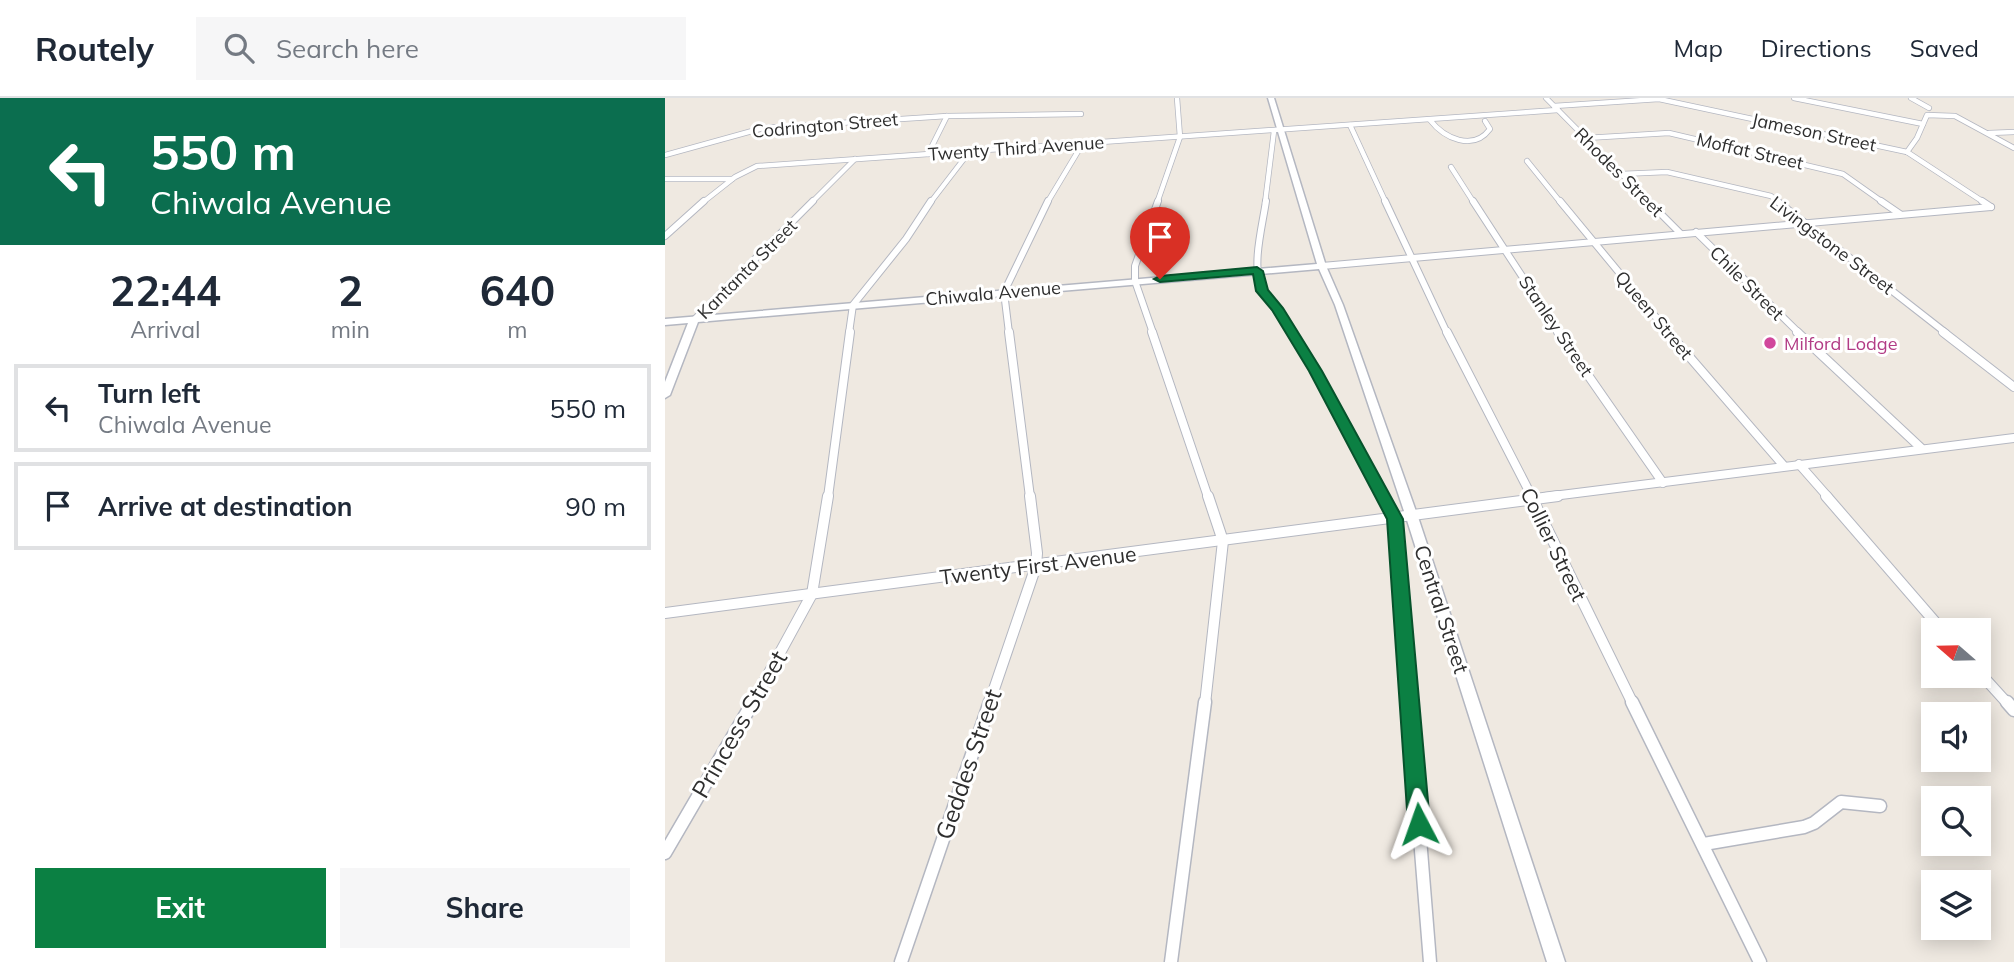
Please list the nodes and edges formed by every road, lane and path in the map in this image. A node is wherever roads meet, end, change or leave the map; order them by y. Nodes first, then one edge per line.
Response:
1 (1177, 98) edge
2 (1271, 98) edge
3 (1546, 98) edge
4 (1794, 98) edge
5 (1910, 98) edge
6 (1556, 108) junction
7 (1929, 108) dead end
8 (1081, 114) dead end
9 (947, 116) junction
10 (1430, 120) junction
11 (1485, 121) dead end
12 (1923, 124) junction
13 (1350, 125) junction
14 (1277, 130) junction
15 (2014, 132) edge
16 (1987, 134) junction
17 (1180, 137) junction
18 (1586, 138) junction
19 (1083, 144) junction
20 (2014, 148) edge
21 (970, 151) junction
22 (1907, 152) junction
23 (928, 154) junction
24 (665, 155) edge
25 (855, 159) junction
26 (1527, 161) dead end
27 (1451, 167) dead end
28 (1621, 174) junction
29 (665, 179) edge
30 (732, 179) junction
31 (1900, 214) junction
32 (1806, 223) junction
33 (1696, 232) junction
34 (1681, 234) junction
35 (665, 236) edge
36 (1594, 242) junction
37 (1505, 250) junction
38 (1411, 258) junction
39 (1322, 266) junction
40 (1257, 271) junction
41 (1135, 281) junction
42 (1004, 292) junction
43 (853, 305) junction
44 (694, 320) junction
45 (665, 322) edge
46 (2014, 387) edge
47 (665, 395) edge
48 (2014, 438) edge
49 (1921, 448) junction
50 (1799, 464) junction
51 (1784, 466) junction
52 (1663, 483) junction
53 (1533, 500) junction
54 (1412, 517) junction
55 (1395, 519) junction
56 (1223, 541) junction
57 (1036, 566) junction
58 (812, 594) junction
59 (665, 613) edge
60 (1932, 618) edge
61 (1991, 686) edge
62 (2014, 710) edge
63 (1880, 806) dead end
64 (1704, 844) junction
65 (665, 853) edge
66 (901, 962) edge
67 (1171, 962) edge
68 (1430, 962) edge
69 (1556, 962) edge
70 (1761, 962) edge

1 - 17 street
2 - 14 street, Central Street
3 - 6 street
4 - 12 street
5 - 7 street
6 - 10 street, Jameson Street
6 - 18 street, Rhodes Street
6 - 22 street, Jameson Street
8 - 9 street, Codrington Street
9 - 23 street
9 - 24 street, Codrington Street
10 - 11 street
10 - 13 street, Twenty Third Avenue
12 - 16 street
12 - 22 street
13 - 14 street, Twenty Third Avenue
13 - 38 street, Collier Street
14 - 17 street, Twenty Third Avenue
14 - 39 street, Central Street
14 - 40 street
15 - 16 street
16 - 20 street
17 - 19 street, Twenty Third Avenue
17 - 41 street
18 - 28 street, Rhodes Street
18 - 31 street, Moffat Street
19 - 21 street, Twenty Third Avenue
19 - 42 street
21 - 23 street, Twenty Third Avenue
21 - 43 street
22 - 31 street
23 - 25 street, Twenty Third Avenue
25 - 30 street, Twenty Third Avenue
25 - 44 street, Kantanta Street
26 - 36 street, Queen Street
27 - 37 street, Stanley Street
28 - 32 street, Livingstone Street
28 - 34 street, Rhodes Street
29 - 30 street
30 - 35 street
31 - 32 street
32 - 33 street
32 - 46 street, Livingstone Street
33 - 34 street
33 - 49 street, Chile Street
34 - 36 street
36 - 37 street
36 - 51 street, Queen Street
37 - 38 street
37 - 52 street, Stanley Street
38 - 39 street
38 - 53 street, Collier Street
39 - 40 main road, Chiwala Avenue
39 - 54 main road, Central Street
40 - 41 main road, Chiwala Avenue
40 - 55 street
41 - 42 main road, Chiwala Avenue
41 - 56 street
42 - 43 main road, Chiwala Avenue
42 - 57 street
43 - 44 main road, Chiwala Avenue
43 - 58 street, Princess Street
44 - 45 main road, Chiwala Avenue
44 - 47 main road, Kantanta Street
48 - 49 street, Twenty First Avenue
49 - 50 street, Twenty First Avenue
50 - 51 street, Twenty First Avenue
50 - 60 street
51 - 52 street, Twenty First Avenue
52 - 53 street, Twenty First Avenue
53 - 54 street, Twenty First Avenue
53 - 64 street, Collier Street
54 - 55 street, Twenty First Avenue
54 - 69 main road, Central Street
55 - 56 street, Twenty First Avenue
55 - 68 street
56 - 57 street, Twenty First Avenue
56 - 67 street
57 - 58 street, Twenty First Avenue
57 - 66 street, Geddes Street
58 - 59 street, Twenty First Avenue
58 - 65 street, Princess Street
61 - 62 street
63 - 64 street
64 - 70 street, Collier Street

